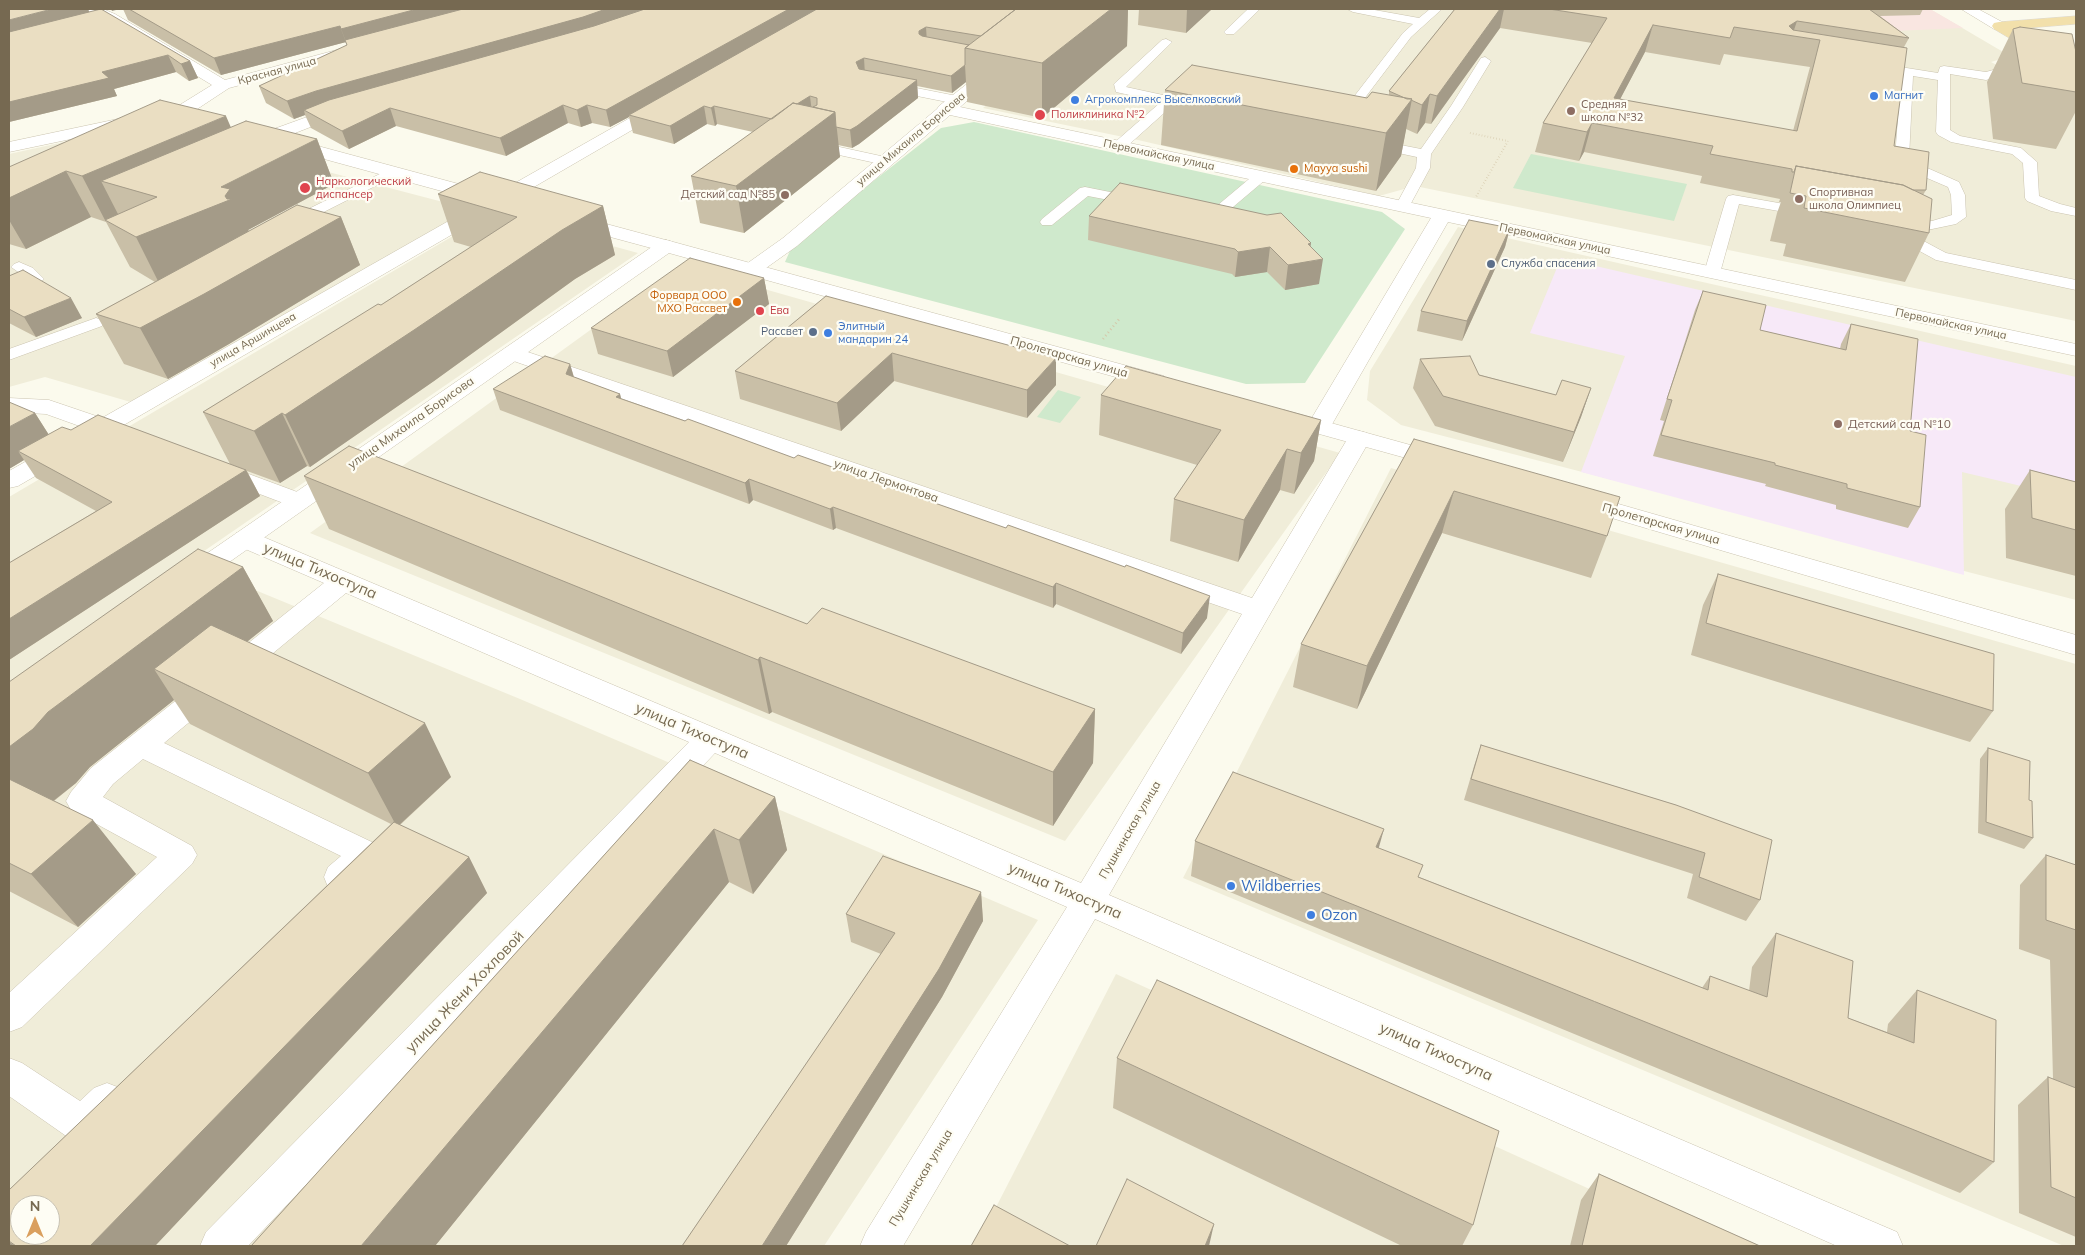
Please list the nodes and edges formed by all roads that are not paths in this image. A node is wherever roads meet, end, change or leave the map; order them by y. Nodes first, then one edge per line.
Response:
1 (1254, 9) edge
2 (1353, 9) edge
3 (1436, 9) edge
4 (1968, 9) edge
5 (133, 11) edge
6 (91, 16) edge
7 (110, 18) junction
8 (2076, 20) edge
9 (1422, 22) junction
10 (1999, 26) junction
11 (1230, 32) dead end
12 (1166, 42) dead end
13 (360, 48) edge
14 (984, 59) edge
15 (1007, 59) joint
16 (1485, 61) edge
17 (2060, 62) junction
18 (1879, 67) edge
19 (2076, 71) edge
20 (1906, 72) junction
21 (1943, 77) junction
22 (223, 85) junction
23 (883, 85) edge
24 (679, 97) edge
25 (1170, 101) junction
26 (358, 105) edge
27 (951, 105) junction
28 (1199, 107) edge
29 (176, 114) junction
30 (196, 119) edge
31 (1375, 123) edge
32 (248, 133) edge
33 (1410, 138) dead end
34 (1363, 141) edge
35 (801, 143) edge
36 (270, 145) junction
37 (1119, 146) junction
38 (9, 147) edge
39 (1424, 154) junction
40 (885, 161) junction
41 (392, 172) junction
42 (1260, 176) junction
43 (498, 201) junction
44 (1150, 203) edge
45 (1402, 207) junction
46 (525, 208) edge
47 (1187, 210) edge
48 (2076, 212) edge
49 (1818, 214) edge
50 (1442, 215) junction
51 (553, 216) edge
52 (1047, 222) dead end
53 (281, 228) edge
54 (666, 246) junction
55 (19, 267) dead end
56 (752, 269) junction
57 (1712, 273) junction
58 (2076, 285) edge
59 (9, 294) edge
60 (96, 323) dead end
61 (2076, 350) edge
62 (513, 353) junction
63 (9, 355) edge
64 (1174, 386) edge
65 (9, 405) edge
66 (1267, 412) edge
67 (103, 426) junction
68 (1319, 426) junction
69 (131, 436) edge
70 (1360, 438) junction
71 (197, 461) edge
72 (1467, 468) edge
73 (9, 481) edge
74 (1562, 496) edge
75 (299, 500) junction
76 (245, 539) junction
77 (344, 581) junction
78 (171, 590) edge
79 (1259, 610) junction
80 (2076, 645) edge
81 (710, 739) junction
82 (140, 745) junction
83 (315, 900) edge
84 (1088, 901) junction
85 (9, 1016) edge
86 (9, 1075) edge
87 (131, 1078) edge
88 (220, 1246) edge
89 (880, 1246) edge
90 (1883, 1246) edge

1 - 11 lane
2 - 9 lane
3 - 9 lane
4 - 10 street
5 - 7 street
6 - 7 street
7 - 22 street
8 - 10 highway
9 - 31 lane
10 - 17 highway
12 - 25 lane
13 - 22 street, Красная улица
14 - 15 lane
15 - 27 street, улица Михаила Борисова
16 - 39 lane
17 - 19 highway
17 - 21 lane
18 - 20 lane
20 - 21 lane
20 - 58 lane
21 - 48 lane
22 - 29 street, Красная улица
23 - 27 lane
24 - 43 street, улица Аршинцева
25 - 28 lane
25 - 37 lane
26 - 36 street
27 - 37 street, Первомайская улица
27 - 40 street, улица Михаила Борисова
29 - 30 street
29 - 38 street
32 - 36 street
33 - 39 lane
34 - 39 lane
35 - 40 lane
36 - 41 street
37 - 42 street, Первомайская улица
39 - 45 lane
40 - 56 street, улица Михаила Борисова
41 - 43 street
41 - 53 lane
42 - 45 street, Первомайская улица
42 - 47 lane
43 - 46 street
43 - 67 street, улица Аршинцева
44 - 52 lane
45 - 50 street, Первомайская улица
49 - 57 lane
50 - 57 street, Первомайская улица
50 - 68 street
51 - 54 street
54 - 56 street, Пролетарская улица
54 - 62 street, улица Михаила Борисова
55 - 59 lane
56 - 64 street, Пролетарская улица
57 - 61 street, Первомайская улица
60 - 63 lane
62 - 75 street, улица Михаила Борисова
62 - 79 street, улица Лермонтова
65 - 67 street
66 - 68 street
67 - 69 street
67 - 73 street, улица Аршинцева
68 - 70 street
70 - 72 street
70 - 79 street, Пушкинская улица
71 - 75 street
74 - 80 street, Пролетарская улица
75 - 76 street, улица Михаила Борисова
76 - 77 street, улица Тихоступа
76 - 78 street, улица Михаила Борисова
77 - 81 street, улица Тихоступа
77 - 82 street
79 - 84 street, Пушкинская улица
81 - 84 street, улица Тихоступа
81 - 88 street, улица Жени Хохловой
82 - 83 street
82 - 85 street
84 - 89 street, Пушкинская улица
84 - 90 street, улица Тихоступа
86 - 87 street

